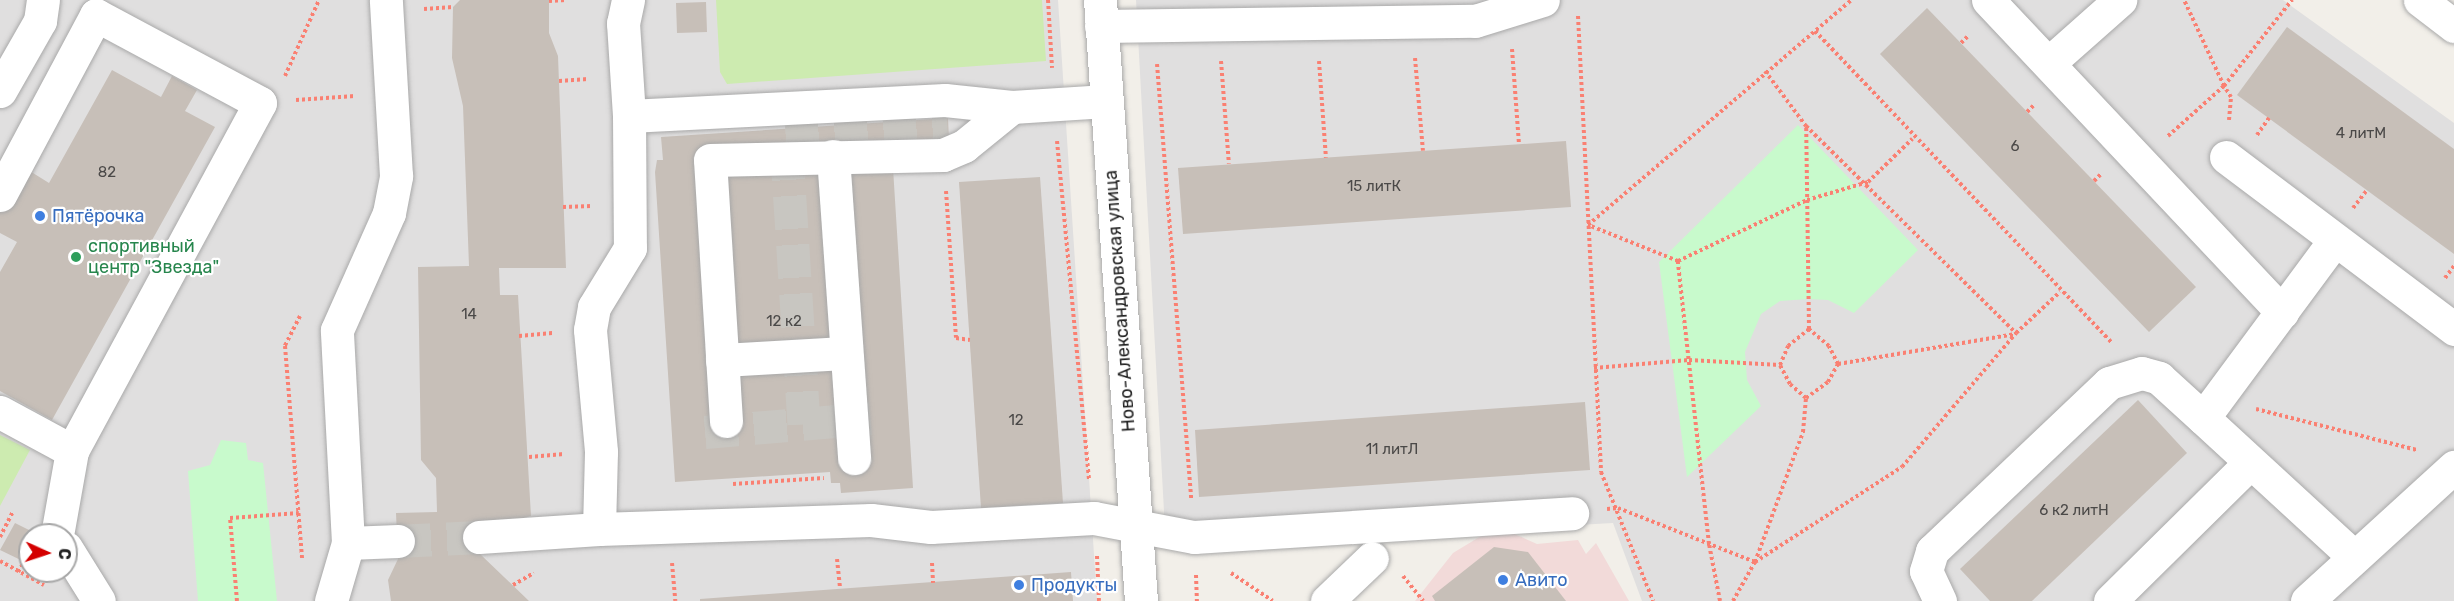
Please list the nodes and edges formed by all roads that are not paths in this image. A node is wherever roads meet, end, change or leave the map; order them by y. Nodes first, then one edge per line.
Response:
1 (44, 0) edge
2 (386, 0) edge
3 (628, 0) edge
4 (1543, 0) edge
5 (1988, 0) edge
6 (2120, 0) edge
7 (2420, 0) edge
8 (1100, 13) edge
9 (2454, 26) edge
10 (2050, 62) junction
11 (0, 92) edge
12 (1106, 101) junction
13 (1012, 107) junction
14 (629, 116) junction
15 (832, 156) junction
16 (2226, 157) road end
17 (0, 195) edge
18 (2334, 241) junction
19 (2282, 312) junction
20 (2454, 329) edge
21 (845, 353) junction
22 (722, 360) junction
23 (2210, 408) junction
24 (0, 412) edge
25 (726, 421) dead end
26 (72, 451) junction
27 (854, 458) dead end
28 (2249, 464) junction
29 (2453, 467) edge
30 (1572, 513) dead end
31 (59, 523) edge
32 (599, 529) junction
33 (1136, 530) junction
34 (479, 537) tunnel mouth
35 (398, 541) tunnel mouth
36 (348, 543) junction
37 (2354, 557) junction
38 (1372, 558) dead end
39 (78, 567) edge
40 (99, 601) edge
41 (331, 601) edge
42 (1141, 601) edge
43 (1328, 601) edge
44 (1940, 601) edge
45 (2110, 601) edge
46 (2307, 601) edge

1 - 11 street
2 - 36 street
3 - 14 street
4 - 8 street
5 - 10 street
6 - 10 street
7 - 9 street
8 - 12 street, Ново-Александровская улица
10 - 19 street
12 - 13 street
12 - 33 street, Ново-Александровская улица
13 - 14 street
13 - 15 street
14 - 32 street
15 - 21 street
15 - 22 street
16 - 18 street
17 - 26 street
18 - 19 street
18 - 20 street
19 - 23 street
21 - 22 street
21 - 27 street
22 - 25 street
23 - 28 street
23 - 44 street
24 - 26 street
26 - 31 street
28 - 37 street
28 - 45 street
29 - 37 street
30 - 33 street
32 - 33 street
32 - 34 street
33 - 42 street, Ново-Александровская улица
35 - 36 street
36 - 41 street
37 - 46 street
38 - 43 street
39 - 40 street

